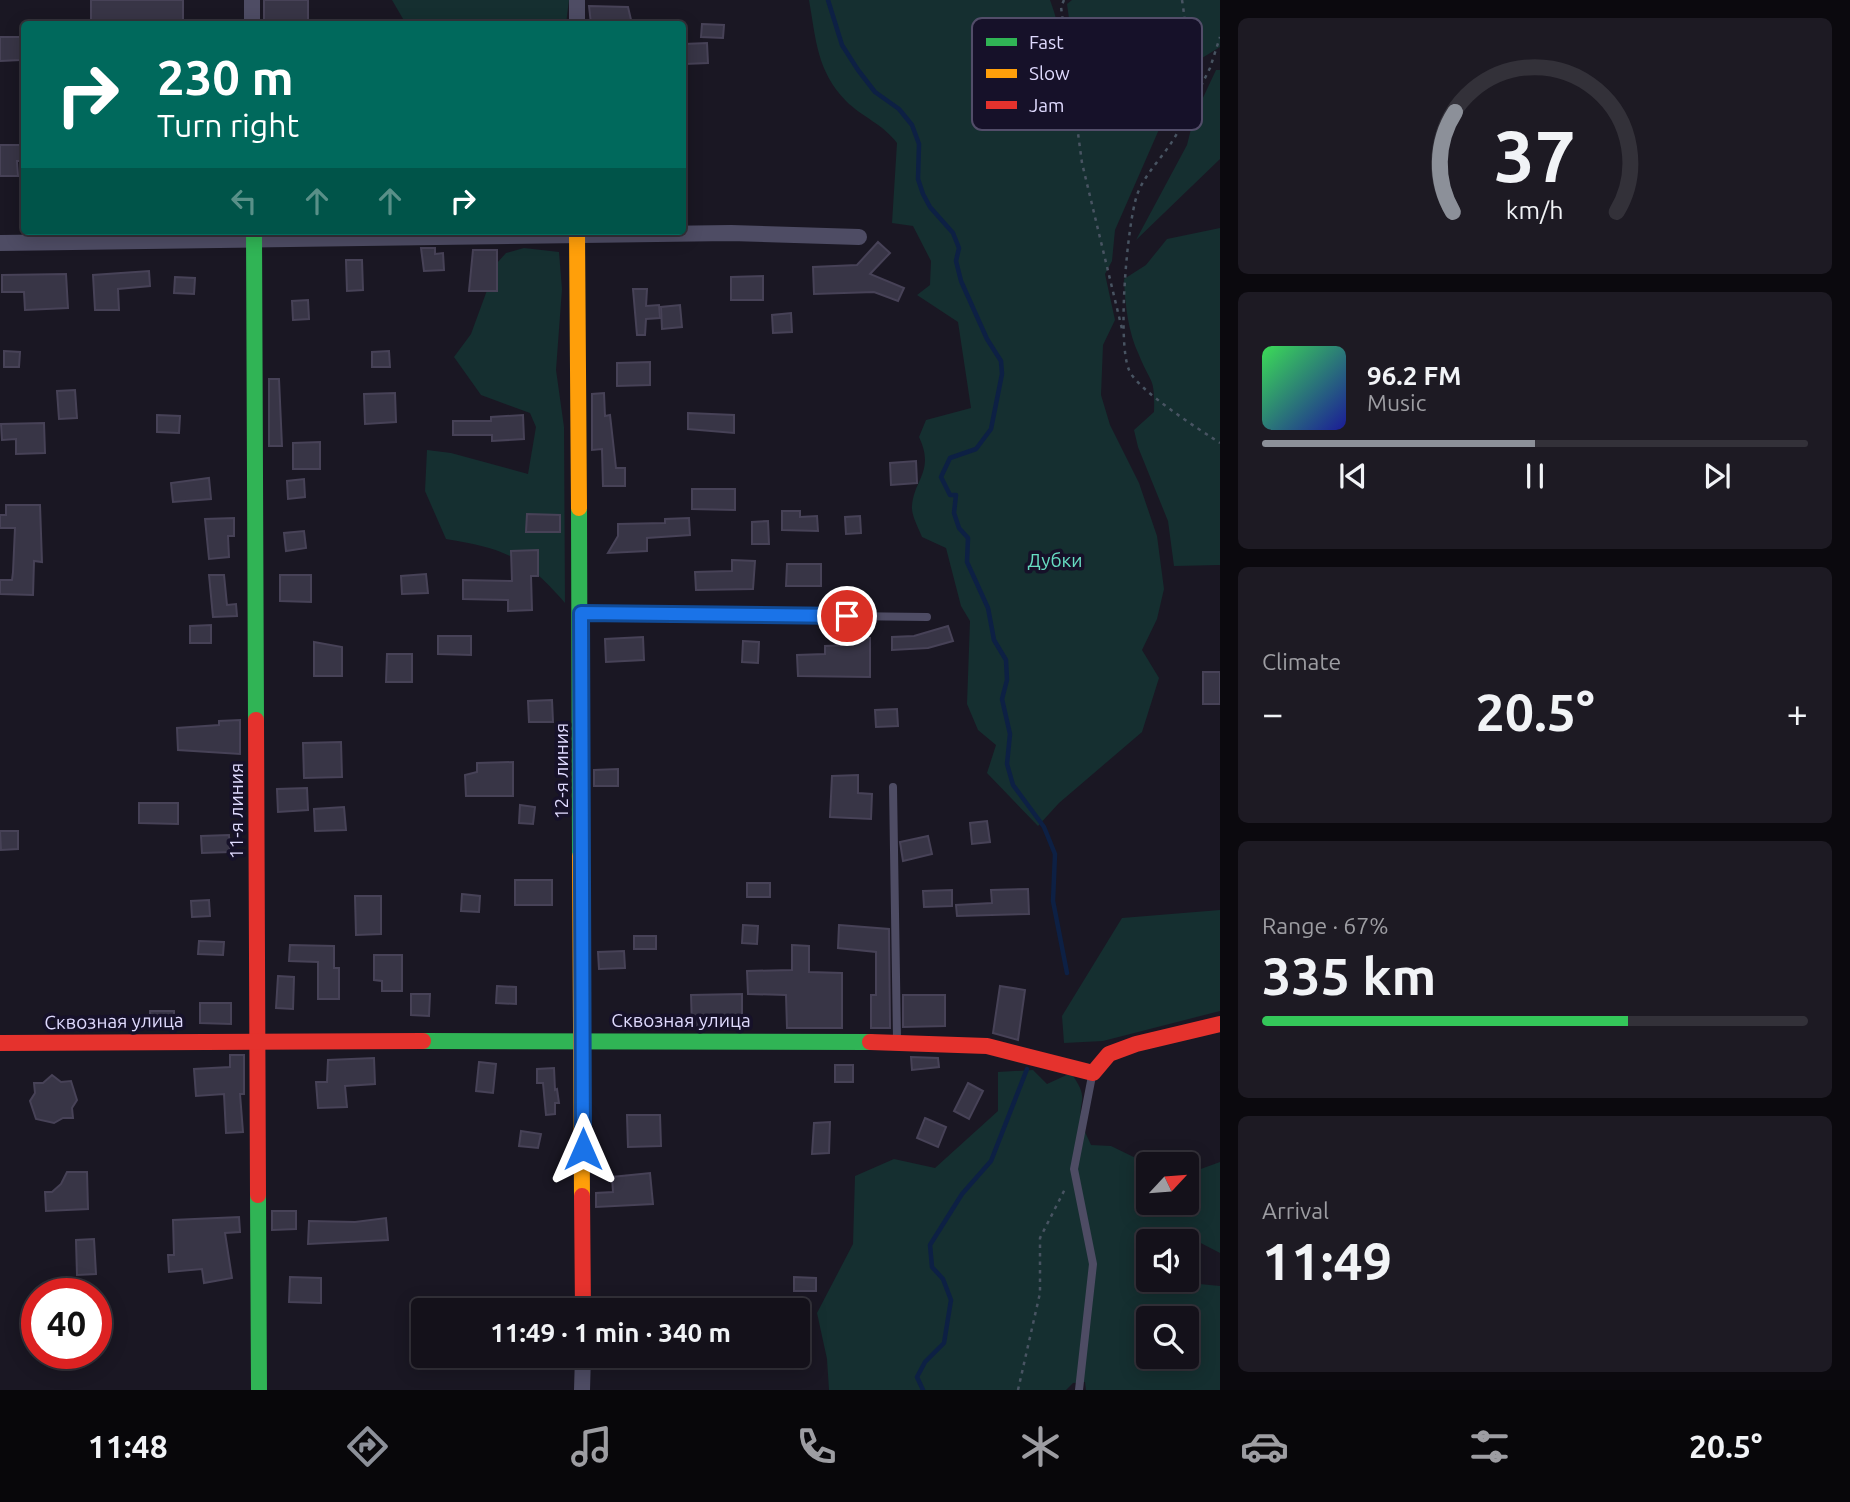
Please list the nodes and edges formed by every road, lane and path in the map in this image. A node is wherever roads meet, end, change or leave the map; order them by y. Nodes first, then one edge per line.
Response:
1 (252, 0) edge
2 (577, 0) edge
3 (1064, 0) edge
4 (1182, 0) edge
5 (1062, 18) edge
6 (1185, 18) edge
7 (252, 21) edge
8 (577, 21) edge
9 (1220, 37) edge
10 (1202, 84) edge
11 (1078, 130) edge
12 (1179, 130) edge
13 (686, 233) edge
14 (254, 235) edge
15 (577, 235) edge
16 (859, 237) dead end
17 (0, 243) edge
18 (1123, 334) junction
19 (1220, 443) edge
20 (581, 613) junction
21 (927, 617) dead end
22 (893, 787) dead end
23 (1220, 1024) edge
24 (259, 1040) junction
25 (584, 1041) junction
26 (898, 1042) junction
27 (0, 1043) edge
28 (1093, 1073) junction
29 (1074, 1169) junction
30 (583, 1298) edge
31 (583, 1368) edge
32 (259, 1390) edge
33 (583, 1390) edge
34 (1018, 1390) edge
35 (1079, 1390) edge

1 - 7 street
2 - 8 street
3 - 5 path
4 - 6 path
9 - 10 path
11 - 18 path
12 - 18 path
13 - 16 street
14 - 17 street
14 - 24 street, 11-я линия
15 - 20 street, 12-я линия
18 - 19 path
20 - 21 lane
20 - 25 street, 12-я линия
22 - 26 lane
23 - 28 street
24 - 25 street, Сквозная улица
24 - 27 street, Сквозная улица
24 - 32 street, 11-я линия
25 - 26 street, Сквозная улица
25 - 30 street, 12-я линия
26 - 28 street, Сквозная улица
28 - 29 lane
29 - 34 path
29 - 35 lane
31 - 33 street

